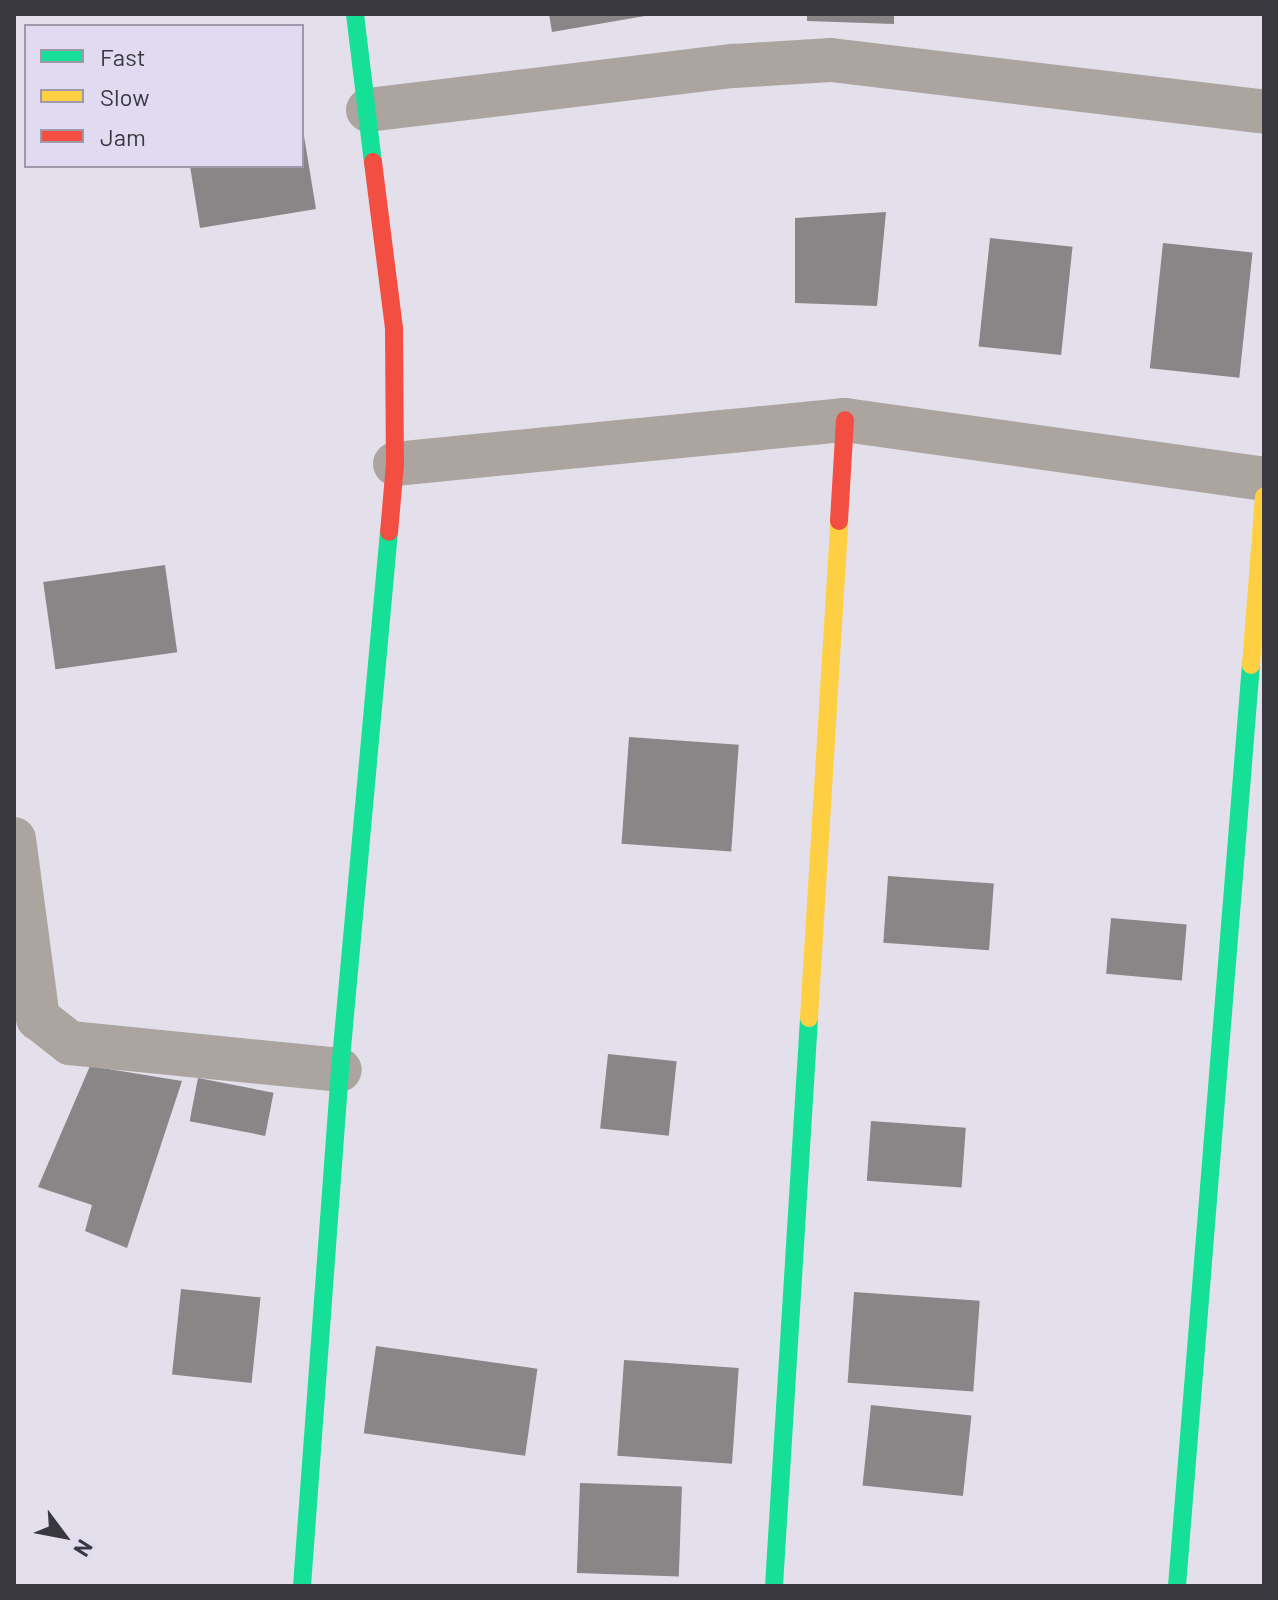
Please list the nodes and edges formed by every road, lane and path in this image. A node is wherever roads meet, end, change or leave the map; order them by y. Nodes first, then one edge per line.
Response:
1 (355, 14) edge
2 (368, 110) junction
3 (1264, 112) edge
4 (845, 420) junction
5 (395, 464) junction
6 (1264, 479) edge
7 (1264, 496) edge
8 (14, 839) edge
9 (340, 1070) junction
10 (302, 1586) edge
11 (774, 1586) edge
12 (1177, 1586) edge

1 - 2 street
2 - 3 street
2 - 5 street
4 - 5 street
4 - 6 street
4 - 11 street
5 - 9 street
7 - 12 street
8 - 9 street
9 - 10 street

